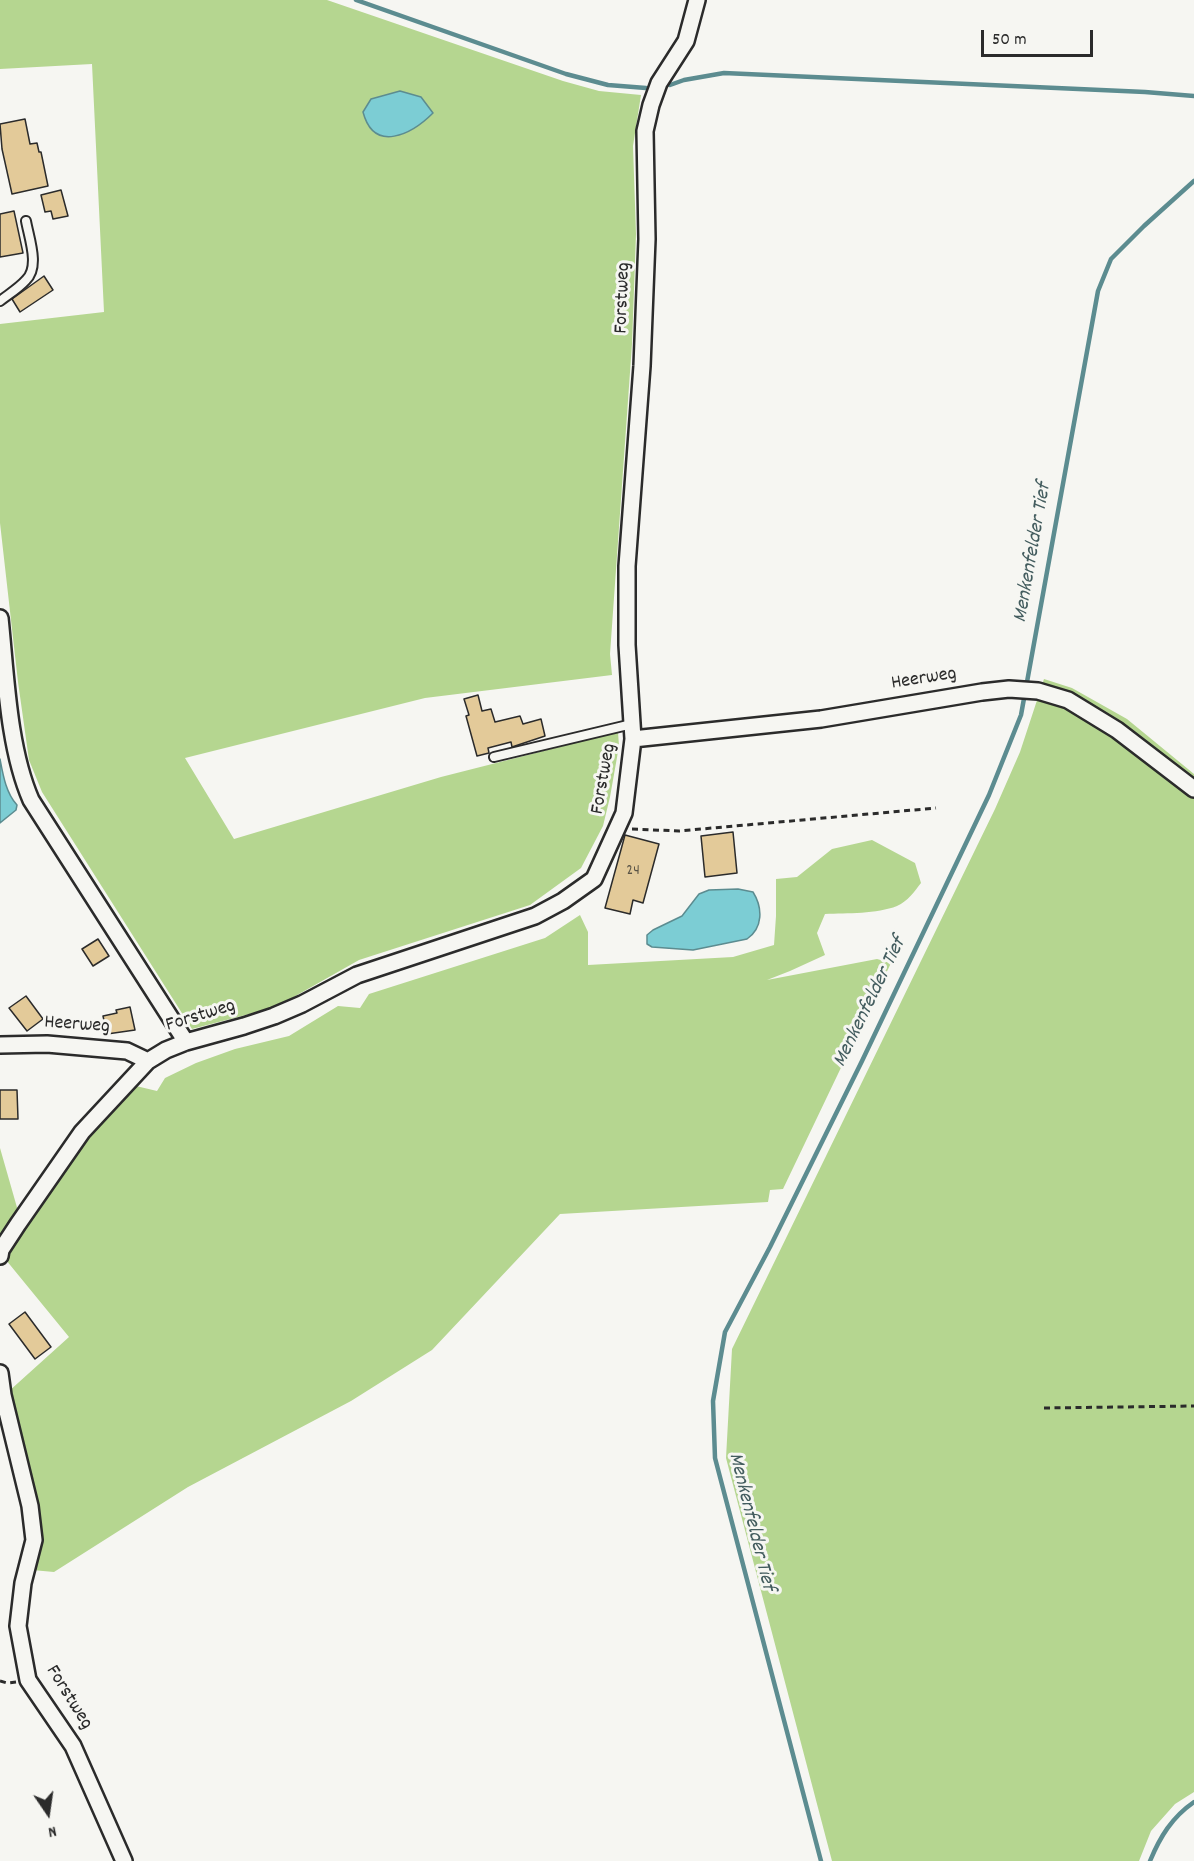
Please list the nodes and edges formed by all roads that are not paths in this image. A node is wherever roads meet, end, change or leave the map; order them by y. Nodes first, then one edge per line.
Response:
1 (697, 0) edge
2 (26, 221) dead end
3 (0, 301) edge
4 (0, 618) edge
5 (633, 731) junction
6 (494, 757) dead end
7 (1194, 789) edge
8 (186, 1042) junction
9 (0, 1045) edge
10 (148, 1061) junction
11 (0, 1256) edge
12 (0, 1373) edge
13 (124, 1861) edge

1 - 5 street, Forstweg
2 - 3 lane
4 - 8 street
5 - 6 lane
5 - 7 street, Heerweg
5 - 8 street, Forstweg
8 - 10 street, Forstweg
9 - 10 street, Heerweg
10 - 11 street, Forstweg
12 - 13 street, Forstweg

